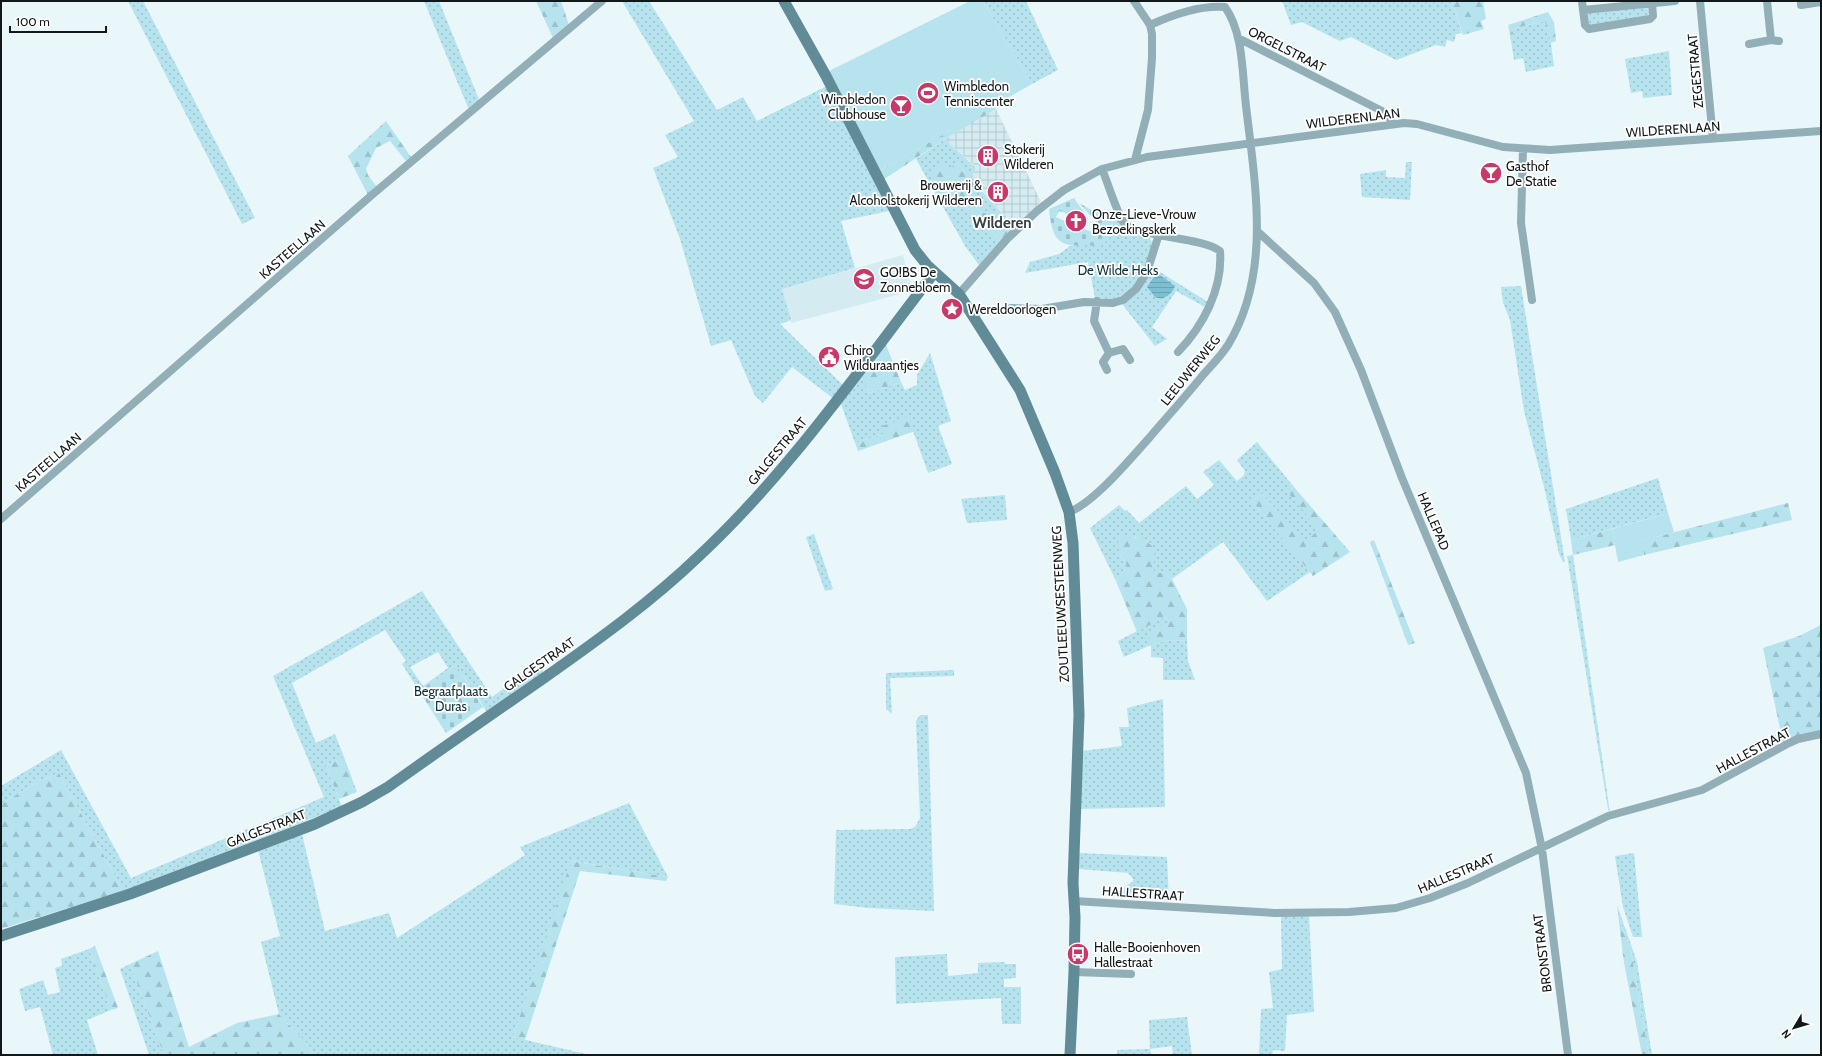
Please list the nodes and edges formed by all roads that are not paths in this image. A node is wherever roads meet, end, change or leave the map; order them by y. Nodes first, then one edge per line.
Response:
1 (602, 1) edge
2 (784, 1) edge
3 (1134, 1) edge
4 (1582, 1) edge
5 (1675, 1) edge
6 (1700, 1) edge
7 (1767, 1) edge
8 (1801, 1) edge
9 (1821, 2) edge
10 (1652, 3) junction
11 (1227, 4) edge
12 (1583, 10) junction
13 (1150, 25) junction
14 (1238, 38) junction
15 (1771, 40) junction
16 (1779, 41) dead end
17 (1749, 44) dead end
18 (1393, 124) junction
19 (1821, 131) edge
20 (1713, 139) junction
21 (1250, 144) junction
22 (1523, 149) junction
23 (1135, 160) junction
24 (1102, 169) junction
25 (1257, 231) junction
26 (1159, 234) junction
27 (934, 273) junction
28 (959, 294) junction
29 (1532, 300) dead end
30 (1097, 301) junction
31 (1011, 308) dead end
32 (1178, 352) dead end
33 (1109, 353) junction
34 (1130, 360) dead end
35 (1107, 370) dead end
36 (1069, 512) junction
37 (1, 519) edge
38 (1821, 734) edge
39 (1542, 849) junction
40 (1074, 901) junction
41 (1, 936) edge
42 (1074, 972) junction
43 (1132, 974) dead end
44 (1070, 1055) edge
45 (1568, 1055) edge

1 - 37 street, KASTEELLAAN
2 - 27 street, ZOUTLEEUWSESTEENWEG
3 - 13 street
4 - 12 street
5 - 10 street
6 - 20 street, ZEGESTRAAT
7 - 15 street
8 - 9 street
10 - 12 street
10 - 12 street
11 - 13 street, ORGELSTRAAT
11 - 14 street, ORGELSTRAAT
13 - 23 street
14 - 18 street, ORGELSTRAAT
14 - 21 street, LEEUWERWEG
15 - 16 street
15 - 17 street
18 - 21 street, WILDERENLAAN
18 - 22 street, WILDERENLAAN
19 - 20 street, WILDERENLAAN
20 - 22 street, WILDERENLAAN
21 - 23 street, WILDERENLAAN
21 - 25 street, LEEUWERWEG
22 - 29 street
23 - 24 street, WILDERENLAAN
24 - 26 street
24 - 28 street, WILDERENLAAN
25 - 36 street, LEEUWERWEG
25 - 39 street, HALLEPAD
26 - 30 street
26 - 32 street
27 - 28 street, ZOUTLEEUWSESTEENWEG
27 - 41 street, GALGESTRAAT
28 - 36 street, ZOUTLEEUWSESTEENWEG
30 - 31 street
30 - 33 street
33 - 34 street
33 - 35 street
36 - 40 street, ZOUTLEEUWSESTEENWEG
38 - 39 street, HALLESTRAAT
39 - 40 street, HALLESTRAAT
39 - 45 street, BRONSTRAAT
40 - 42 street, ZOUTLEEUWSESTEENWEG
42 - 43 street
42 - 44 street, ZOUTLEEUWSESTEENWEG

